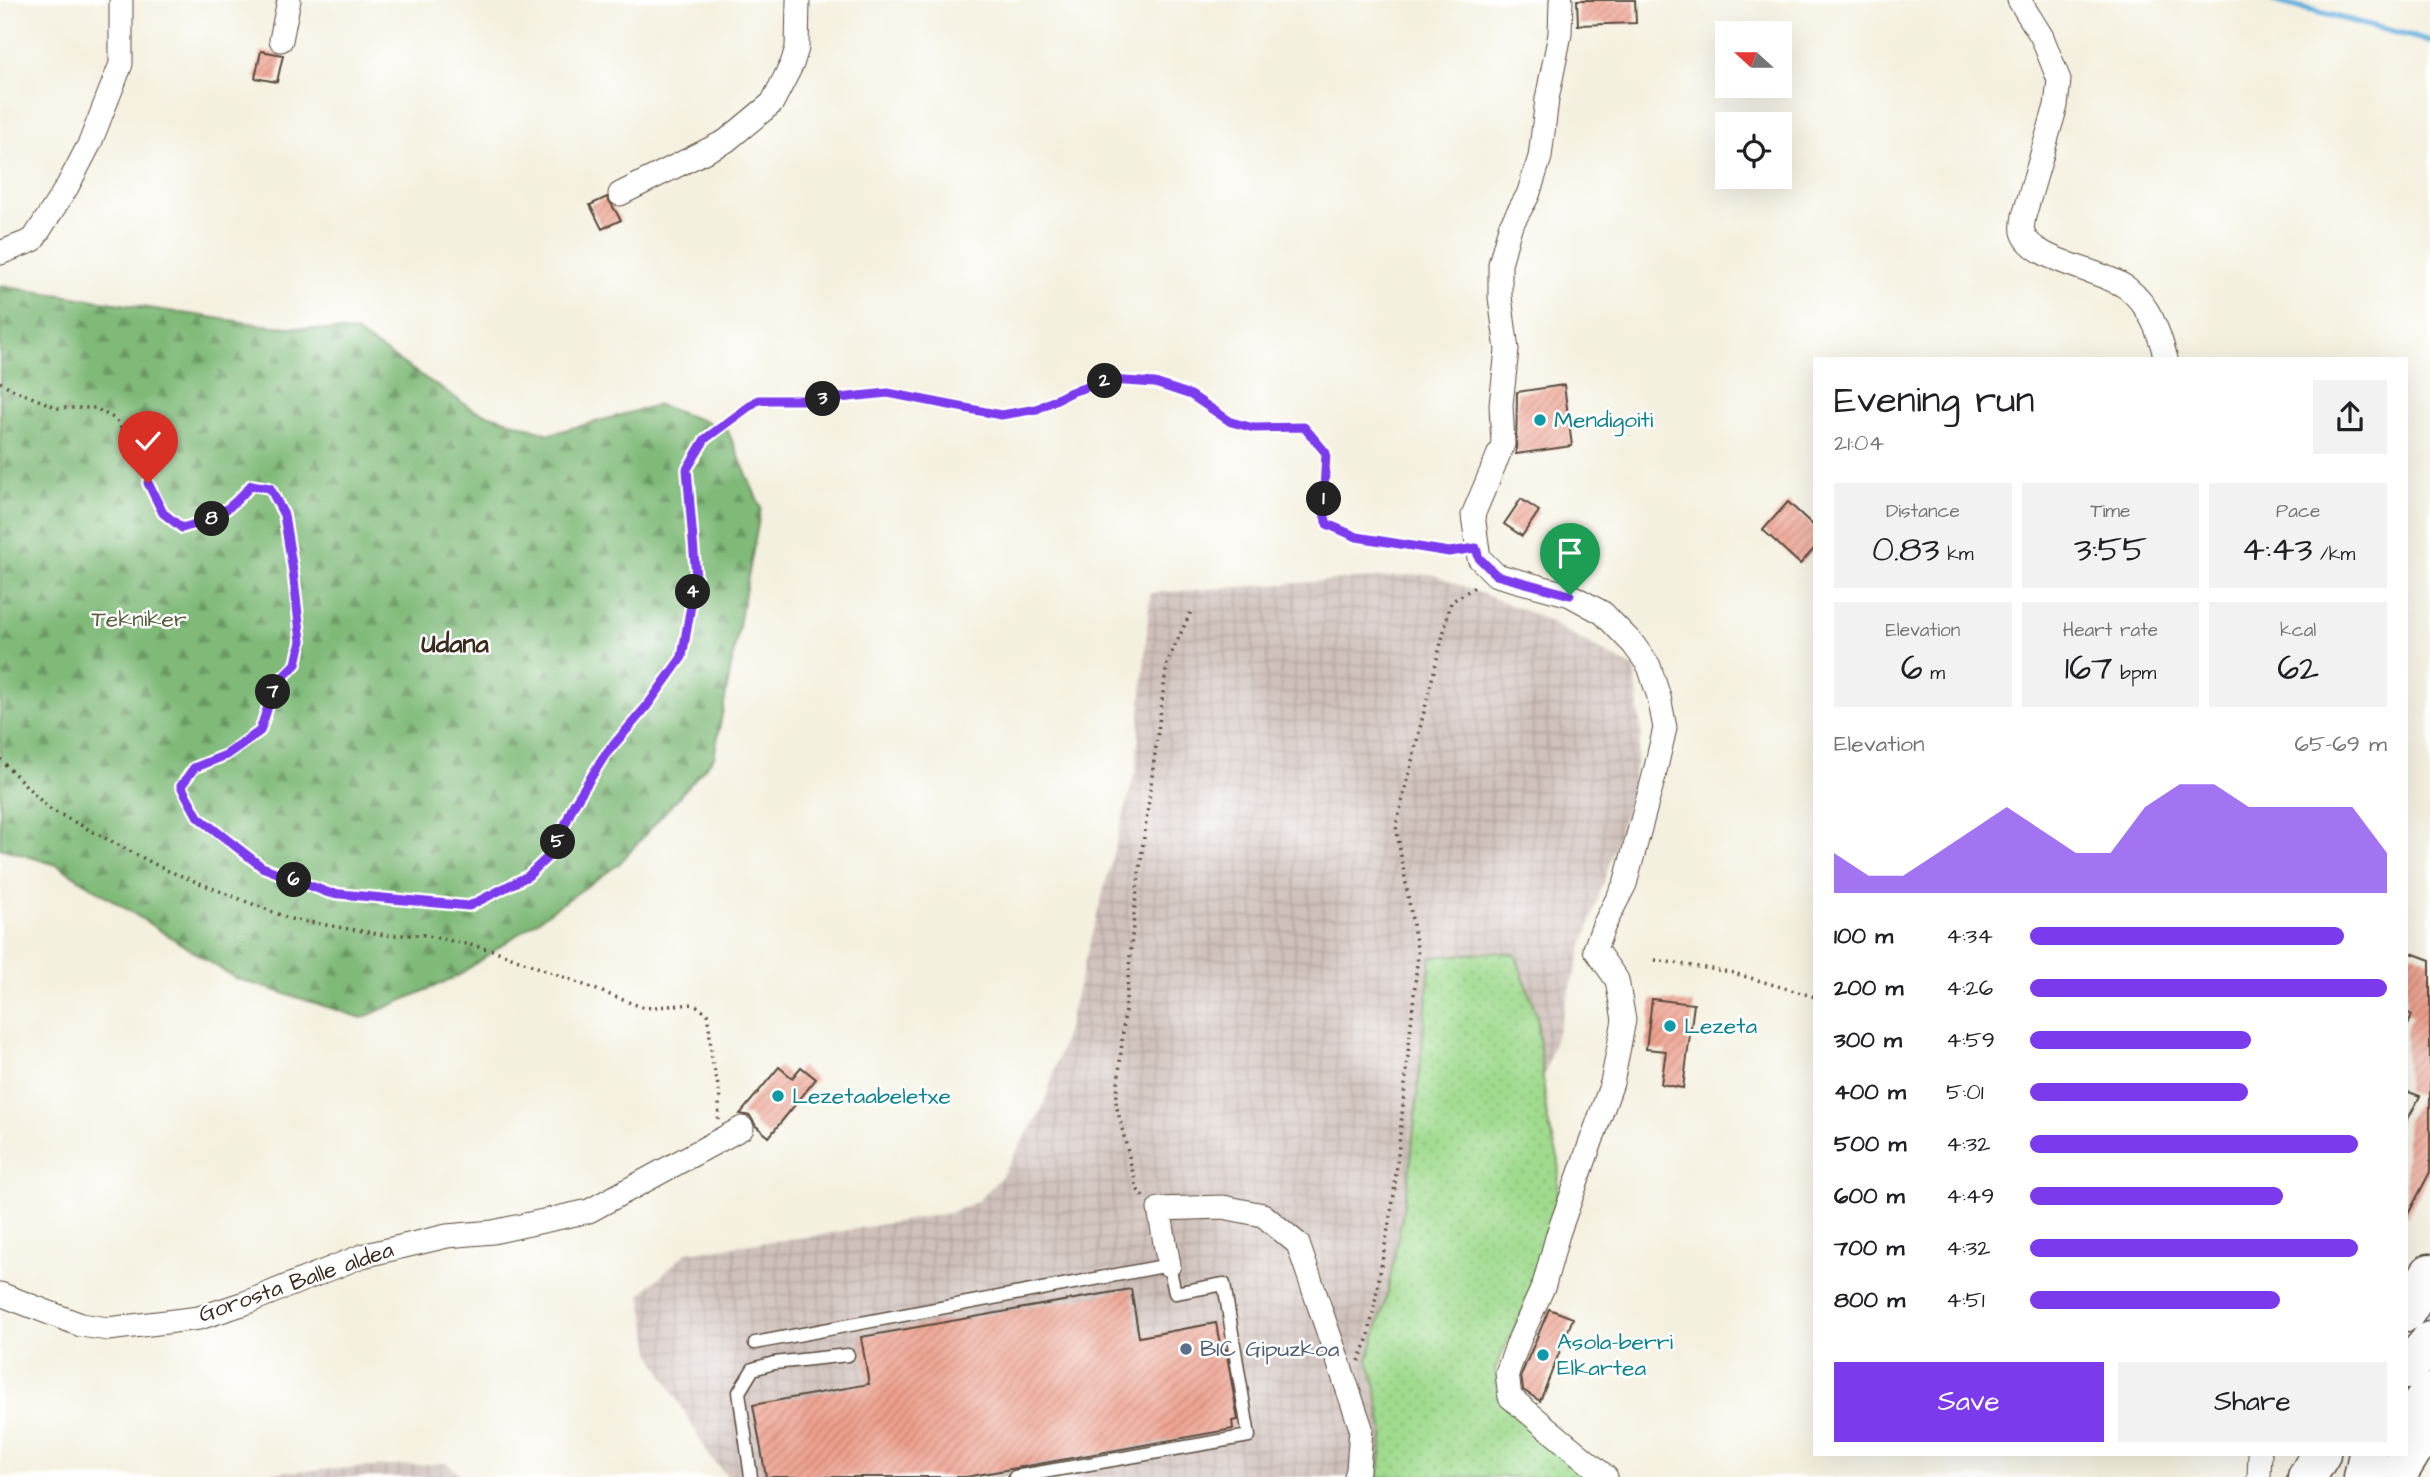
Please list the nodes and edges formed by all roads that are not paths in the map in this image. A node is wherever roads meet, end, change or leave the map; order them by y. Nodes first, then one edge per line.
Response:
1 (121, 0) edge
2 (289, 0) edge
3 (798, 0) edge
4 (1561, 0) edge
5 (2019, 0) edge
6 (281, 40) dead end
7 (620, 194) dead end
8 (0, 253) edge
9 (2165, 357) edge
10 (732, 1134) road end
11 (1170, 1265) junction
12 (2430, 1273) edge
13 (0, 1294) edge
14 (2408, 1309) edge
15 (2430, 1341) edge
16 (755, 1343) dead end
17 (848, 1355) dead end
18 (2408, 1368) edge
19 (2430, 1393) edge
20 (2408, 1422) edge
21 (2430, 1433) edge
22 (2260, 1456) edge
23 (2320, 1456) edge
24 (2368, 1456) edge
25 (2390, 1456) edge
26 (751, 1477) edge
27 (1015, 1477) edge
28 (1356, 1477) edge
29 (1606, 1477) edge
30 (2259, 1477) edge
31 (2307, 1477) edge
32 (2363, 1477) edge
33 (2382, 1477) edge
34 (2396, 1477) edge

1 - 8 street
2 - 6 street
3 - 7 street
4 - 29 street
5 - 9 street
10 - 13 street, Gorosta Balle aldea
11 - 16 lane
11 - 27 lane
11 - 28 street
12 - 14 highway
15 - 18 highway
17 - 26 lane
19 - 20 highway
21 - 34 highway
22 - 30 street
23 - 31 highway
24 - 32 highway
25 - 33 highway

